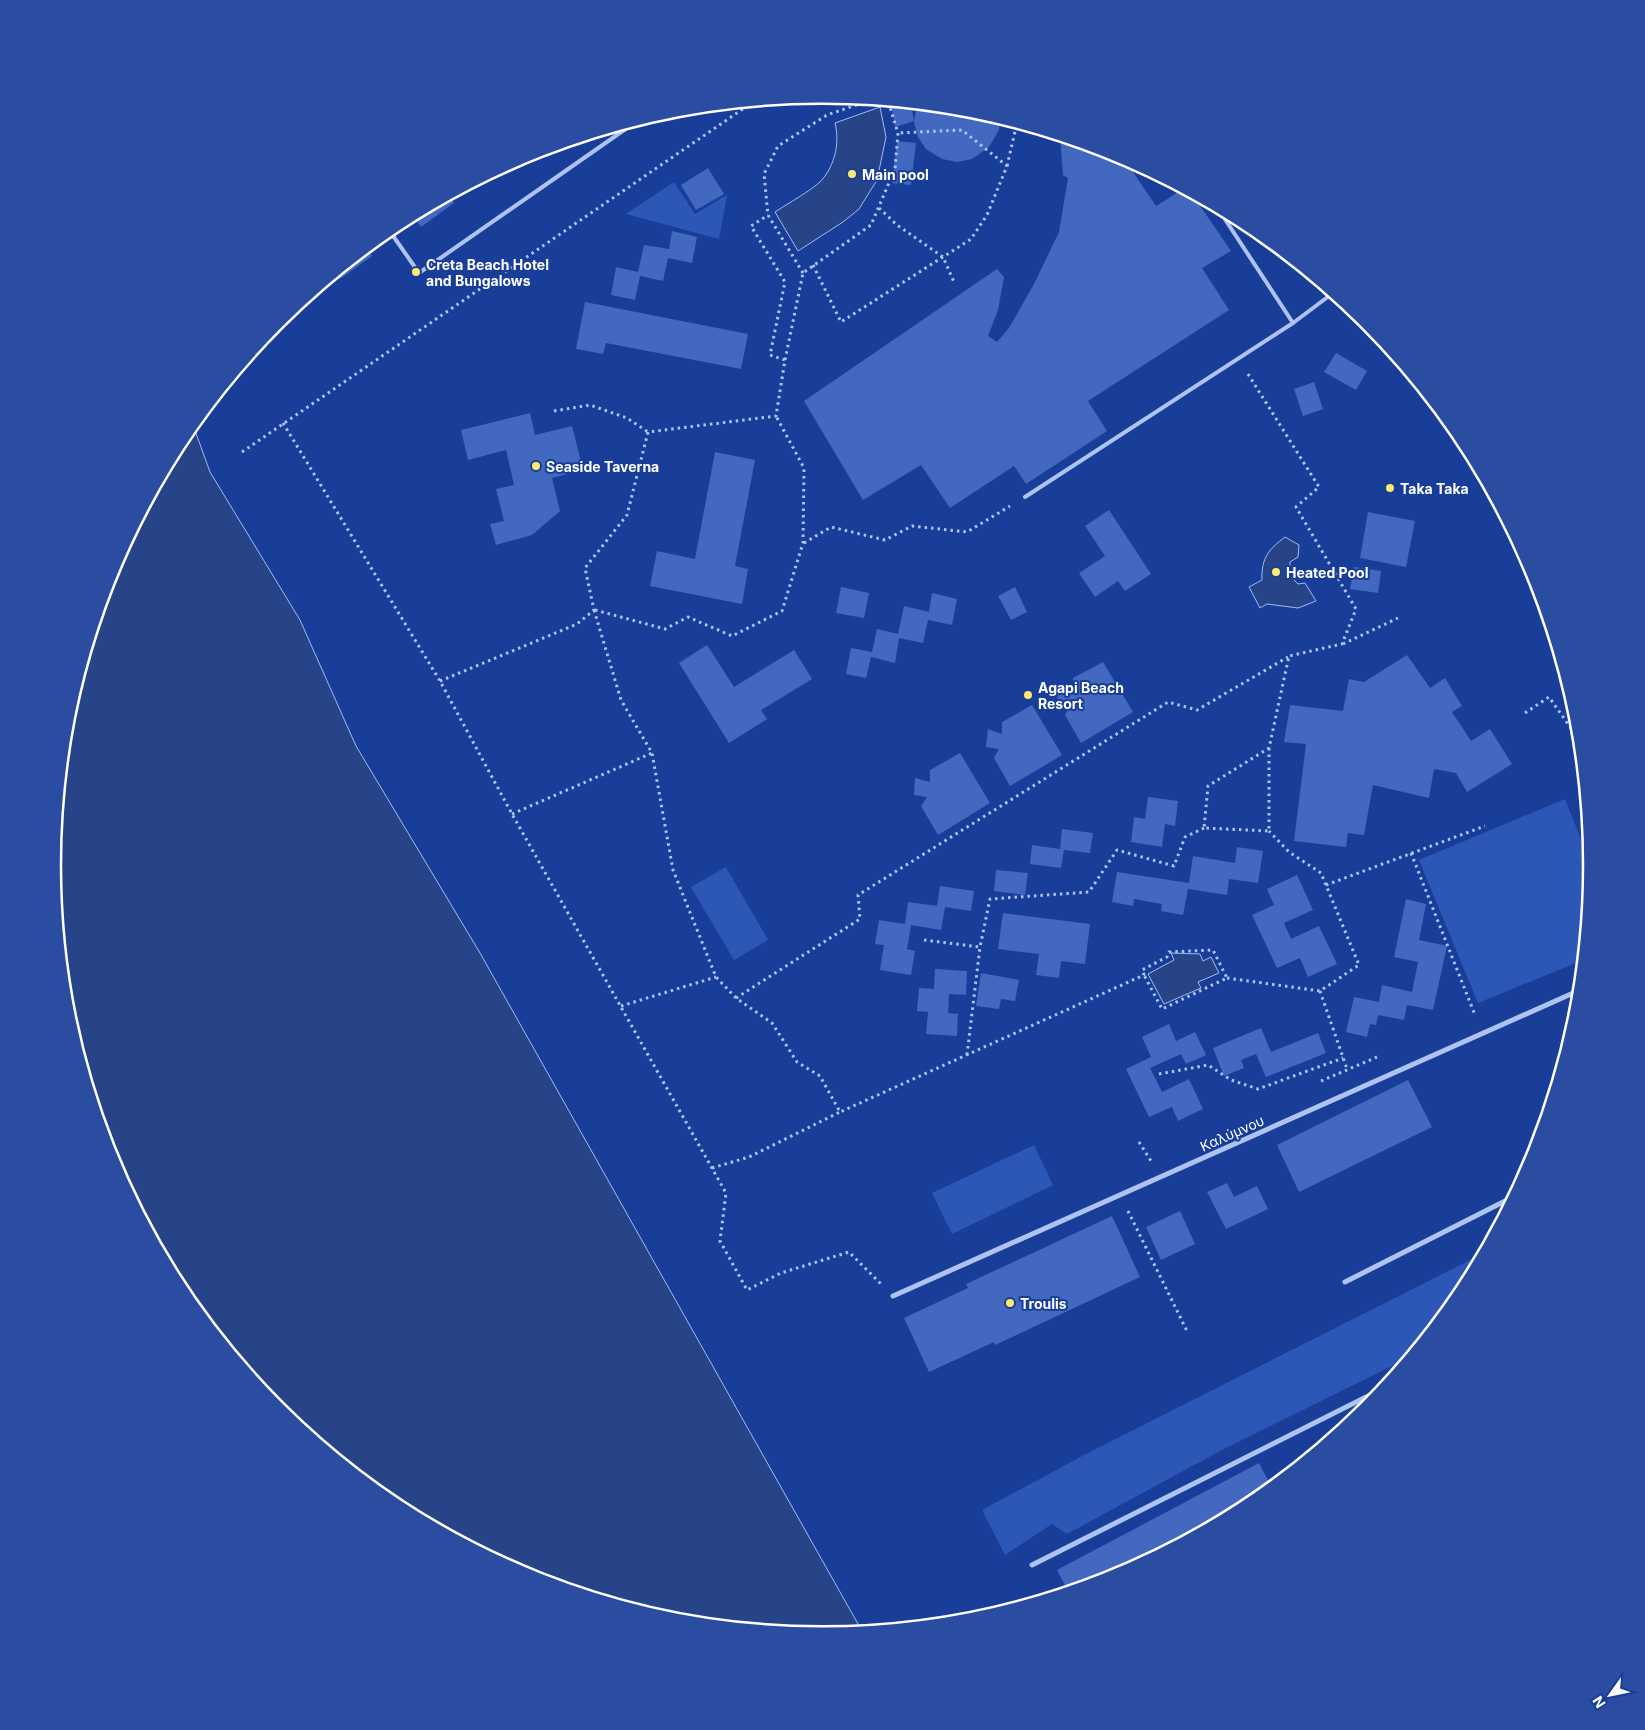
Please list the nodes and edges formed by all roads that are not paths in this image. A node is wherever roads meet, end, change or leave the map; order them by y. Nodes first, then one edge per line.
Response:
1 (621, 131) edge
2 (1225, 220) edge
3 (394, 237) edge
4 (1328, 297) edge
5 (1293, 324) junction
6 (1024, 497) road end
7 (1572, 993) edge
8 (1506, 1201) edge
9 (1345, 1282) dead end
10 (892, 1296) road end
11 (1367, 1396) edge
12 (1032, 1565) dead end

1 - 3 lane
2 - 5 lane
4 - 5 lane
5 - 6 lane
7 - 10 street, Καλύμνου
8 - 9 street
11 - 12 street

